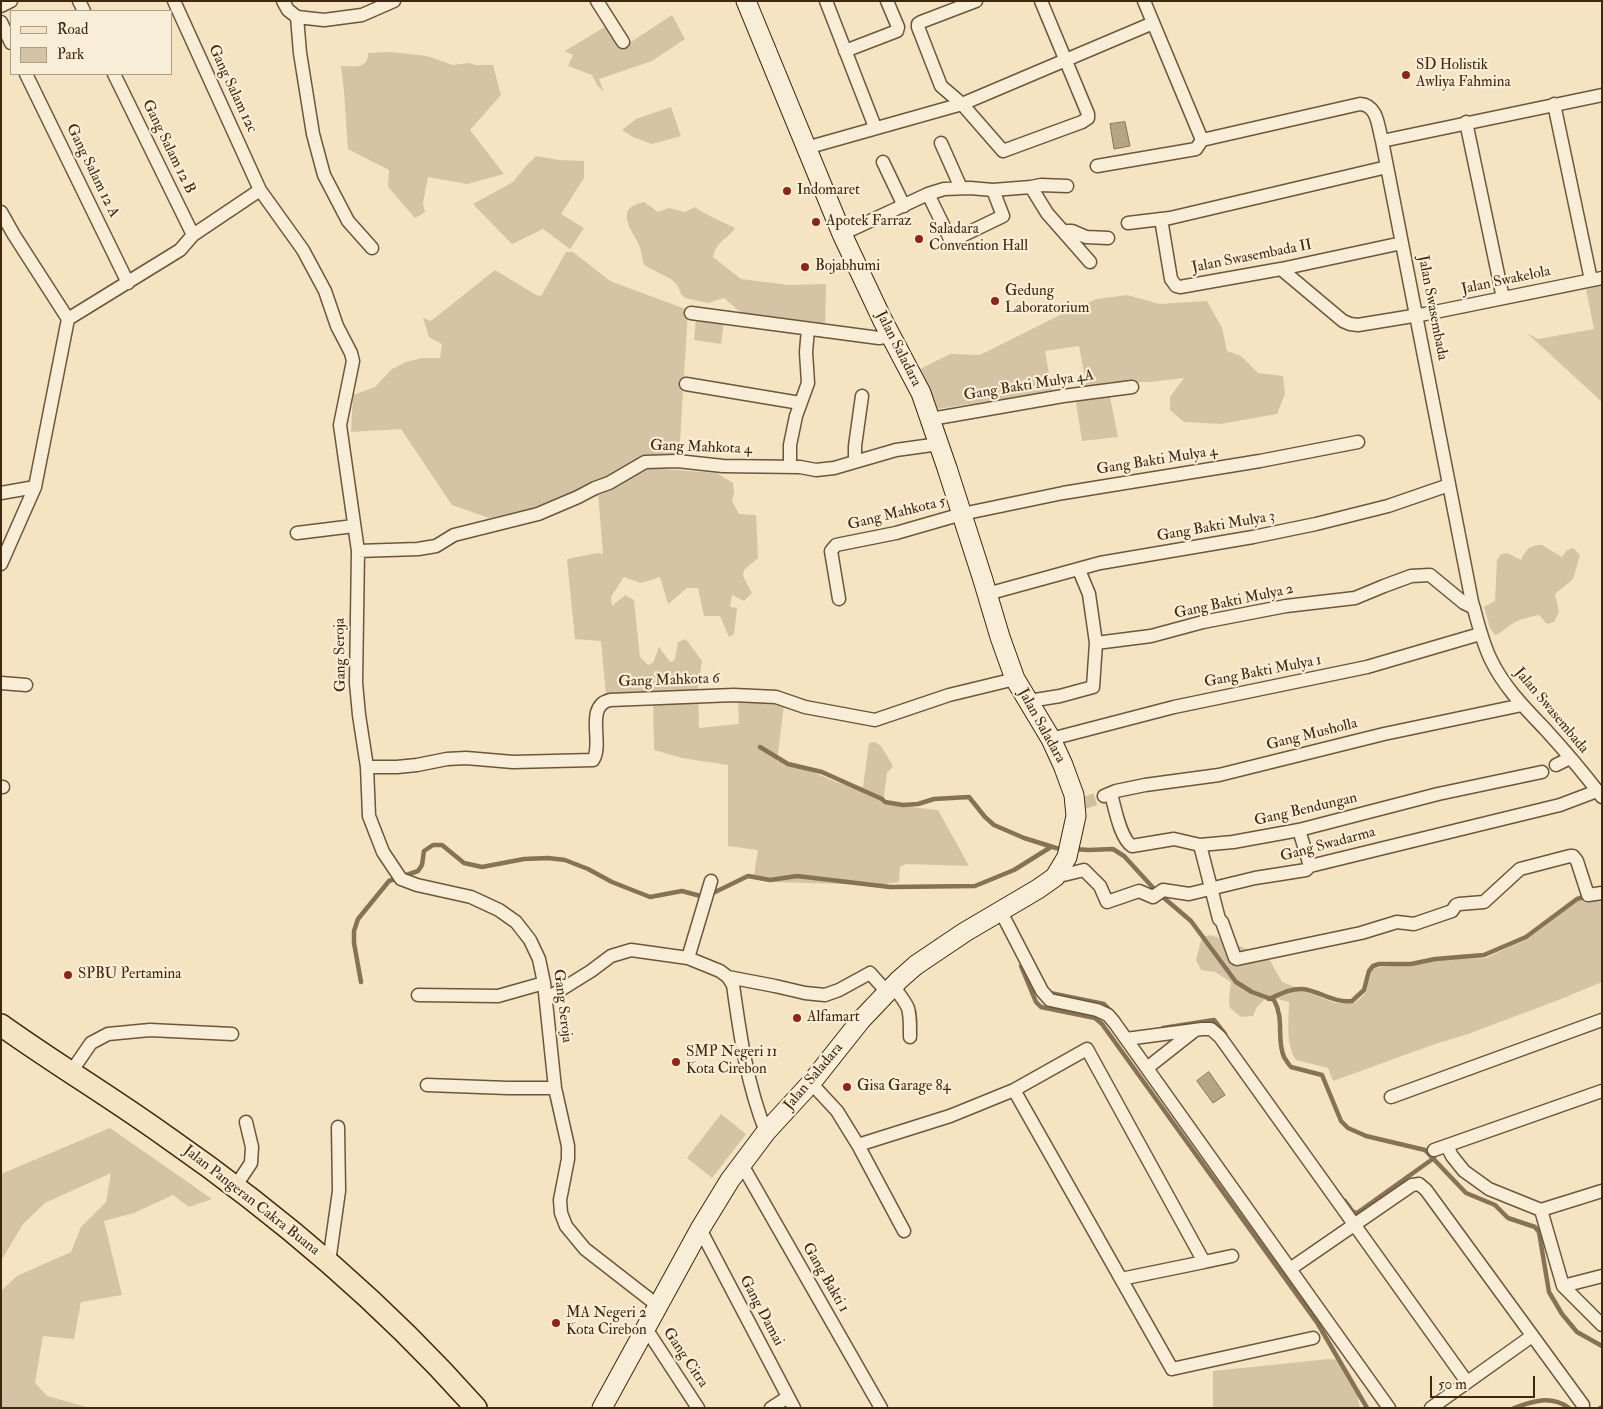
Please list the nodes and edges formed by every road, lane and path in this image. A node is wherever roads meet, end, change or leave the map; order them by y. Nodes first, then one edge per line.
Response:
1 (11, 1) edge
2 (174, 1) edge
3 (283, 1) edge
4 (394, 1) edge
5 (597, 1) edge
6 (746, 1) edge
7 (826, 1) edge
8 (888, 1) edge
9 (976, 1) edge
10 (1040, 1) edge
11 (1144, 1) edge
12 (1, 6) edge
13 (297, 17) junction
14 (1, 22) edge
15 (1153, 23) junction
16 (10, 41) edge
17 (623, 42) dead end
18 (845, 51) junction
19 (1065, 59) junction
20 (26, 75) edge
21 (114, 75) edge
22 (1602, 95) edge
23 (962, 104) junction
24 (1554, 104) junction
25 (1466, 122) junction
26 (875, 127) junction
27 (1202, 140) junction
28 (1382, 141) junction
29 (941, 142) dead end
30 (806, 148) junction
31 (883, 162) dead end
32 (1097, 166) dead end
33 (1387, 167) junction
34 (1067, 186) dead end
35 (1031, 187) junction
36 (961, 188) junction
37 (260, 190) junction
38 (993, 190) junction
39 (928, 194) junction
40 (904, 206) junction
41 (1, 212) edge
42 (1161, 219) junction
43 (1128, 223) dead end
44 (1063, 231) junction
45 (842, 234) junction
46 (193, 235) junction
47 (1108, 238) dead end
48 (1402, 243) junction
49 (372, 248) dead end
50 (1090, 262) dead end
51 (1281, 269) junction
52 (1597, 279) edge
53 (128, 283) junction
54 (1503, 298) junction
55 (691, 313) dead end
56 (1417, 315) junction
57 (68, 319) junction
58 (808, 329) junction
59 (891, 336) junction
60 (686, 384) dead end
61 (1132, 387) dead end
62 (862, 396) dead end
63 (800, 402) junction
64 (931, 419) junction
65 (1358, 442) dead end
66 (939, 444) junction
67 (855, 461) junction
68 (790, 467) junction
69 (1449, 485) junction
70 (36, 487) junction
71 (1, 493) edge
72 (962, 514) junction
73 (354, 526) junction
74 (297, 533) dead end
75 (358, 551) junction
76 (1, 564) edge
77 (1079, 570) junction
78 (987, 594) junction
79 (839, 599) dead end
80 (1474, 608) junction
81 (1480, 634) junction
82 (1096, 643) junction
83 (1016, 679) junction
84 (1, 683) edge
85 (26, 684) dead end
86 (1029, 701) junction
87 (1522, 705) junction
88 (1051, 739) junction
89 (1570, 758) junction
90 (1556, 766) dead end
91 (367, 767) junction
92 (1542, 772) dead end
93 (1599, 794) edge
94 (1106, 795) joint
95 (1299, 830) junction
96 (1200, 845) junction
97 (1310, 866) junction
98 (1058, 874) junction
99 (711, 884) dead end
100 (1210, 889) junction
101 (1602, 893) edge
102 (1000, 910) junction
103 (688, 958) junction
104 (728, 977) junction
105 (544, 983) junction
106 (890, 989) junction
107 (418, 995) dead end
108 (546, 999) junction
109 (1602, 1020) edge
110 (1, 1025) edge
111 (1195, 1030) junction
112 (232, 1034) dead end
113 (910, 1037) dead end
114 (1126, 1039) junction
115 (1147, 1068) junction
116 (71, 1072) junction
117 (811, 1083) junction
118 (427, 1085) dead end
119 (555, 1088) junction
120 (1014, 1090) junction
121 (1602, 1091) edge
122 (1391, 1097) dead end
123 (246, 1122) dead end
124 (338, 1128) dead end
125 (766, 1132) junction
126 (858, 1145) junction
127 (1447, 1146) junction
128 (1434, 1150) dead end
129 (742, 1163) junction
130 (235, 1187) junction
131 (1602, 1191) edge
132 (1541, 1210) junction
133 (1354, 1225) junction
134 (700, 1229) junction
135 (904, 1231) dead end
136 (1232, 1256) dead end
137 (329, 1262) junction
138 (1204, 1262) junction
139 (1290, 1269) junction
140 (1602, 1276) edge
141 (1121, 1279) junction
142 (1563, 1286) junction
143 (657, 1305) junction
144 (1602, 1325) edge
145 (645, 1327) junction
146 (1532, 1336) junction
147 (1313, 1338) dead end
148 (1467, 1382) junction
149 (791, 1402) edge
150 (1583, 1405) dead end
151 (476, 1408) edge
152 (602, 1408) edge
153 (698, 1408) edge
154 (771, 1408) edge
155 (881, 1408) edge
156 (1389, 1408) edge
157 (1431, 1408) edge

1 - 12 street
2 - 37 street, Gang Salam 12c
3 - 13 street
4 - 13 street
5 - 17 street
6 - 30 street, Jalan Saladara
7 - 18 street
8 - 18 street
9 - 23 street
10 - 19 street
11 - 15 street
13 - 49 street
14 - 16 street
15 - 19 street
15 - 27 street
18 - 26 street
19 - 23 street
19 - 23 street
20 - 53 street, Gang Salam 12 A
21 - 46 street, Gang Salam 12 B
22 - 24 street
23 - 26 street
24 - 25 street
24 - 52 street
25 - 28 street
25 - 54 street
26 - 30 street
27 - 28 street, Jalan Swasembada
27 - 32 street
28 - 33 street, Jalan Swasembada
29 - 36 street
30 - 45 street, Jalan Saladara
31 - 40 street
33 - 42 street
33 - 48 street, Jalan Swasembada
34 - 35 street
35 - 38 street
35 - 44 street
36 - 38 street
36 - 39 street
37 - 46 street
37 - 73 street, Gang Salam 12c
38 - 39 street
39 - 40 street
40 - 45 street
41 - 57 street
42 - 43 street
42 - 51 street, Jalan Swasembada II
44 - 47 street
44 - 50 street
45 - 59 street, Jalan Saladara
46 - 53 street
48 - 51 street, Jalan Swasembada II
48 - 56 street, Jalan Swasembada
51 - 56 street, Jalan Swakelola
52 - 54 street, Jalan Swakelola
53 - 57 street
54 - 56 street, Jalan Swakelola
55 - 58 street
56 - 69 street, Jalan Swasembada
57 - 70 street
58 - 59 street
58 - 63 street
59 - 64 street, Jalan Saladara
60 - 63 street
61 - 64 street, Gang Bakti Mulya 4A
62 - 67 street
63 - 68 street
64 - 66 street, Jalan Saladara
65 - 72 street, Gang Bakti Mulya 4
66 - 67 street, Gang Mahkota 4
66 - 72 street, Jalan Saladara
67 - 68 street, Gang Mahkota 4
68 - 75 street, Gang Mahkota 4
69 - 77 street, Gang Bakti Mulya 3
69 - 80 street, Jalan Swasembada
70 - 71 street
70 - 76 street
72 - 78 street, Jalan Saladara
72 - 79 street, Gang Mahkota 5
73 - 74 street
73 - 75 street, Gang Seroja
75 - 91 street, Gang Seroja
77 - 78 street, Gang Bakti Mulya 3
77 - 82 street
78 - 83 street, Jalan Saladara
80 - 81 street, Jalan Swasembada
80 - 82 street, Gang Bakti Mulya 2
81 - 87 street, Jalan Swasembada
81 - 88 street, Gang Bakti Mulya 1
82 - 86 street
83 - 86 street, Jalan Saladara
83 - 91 street, Gang Mahkota 6
84 - 85 street
86 - 88 street, Jalan Saladara
87 - 89 street, Jalan Swasembada
87 - 94 street, Gang Musholla
88 - 98 street, Jalan Saladara
89 - 90 street
89 - 93 street, Jalan Swasembada
91 - 105 street, Gang Seroja
92 - 95 street, Gang Bendungan
93 - 97 street, Gang Swadarma
94 - 96 street, Gang Bendungan
95 - 96 street, Gang Bendungan
95 - 97 street
96 - 100 street
97 - 100 street, Gang Swadarma
98 - 100 street, Gang Swadarma
98 - 102 street, Jalan Saladara
99 - 103 street
100 - 101 street
102 - 106 street, Jalan Saladara
102 - 114 street
103 - 104 street
103 - 108 street
104 - 106 street
104 - 125 street
105 - 107 street
105 - 108 street, Gang Seroja
106 - 113 street
106 - 117 street, Jalan Saladara
108 - 119 street, Gang Seroja
109 - 122 street
110 - 116 main road, Jalan Pangeran Cakra Buana
111 - 114 street
111 - 115 street
111 - 133 street
112 - 116 street
114 - 115 street
115 - 139 street
116 - 130 main road, Jalan Pangeran Cakra Buana
117 - 125 street, Jalan Saladara
117 - 126 street
118 - 119 street
119 - 143 street, Gang Seroja
120 - 126 street
120 - 138 street
120 - 141 street
121 - 127 street
123 - 130 street
124 - 137 street
125 - 129 street, Jalan Saladara
126 - 135 street
127 - 128 street
127 - 132 street
129 - 134 street, Jalan Saladara
129 - 155 street, Gang Bakti 1
130 - 137 main road, Jalan Pangeran Cakra Buana
131 - 132 street
132 - 142 street
133 - 139 street
133 - 146 street
133 - 148 street
134 - 143 street, Jalan Saladara
134 - 149 street, Gang Damai
136 - 138 street
137 - 151 main road, Jalan Pangeran Cakra Buana
138 - 141 street
139 - 156 street
140 - 142 street
141 - 147 street
142 - 144 street
143 - 145 street, Jalan Saladara
145 - 152 street, Jalan Saladara
145 - 153 street, Gang Citra
146 - 148 street
146 - 150 street
148 - 157 street
149 - 154 street

